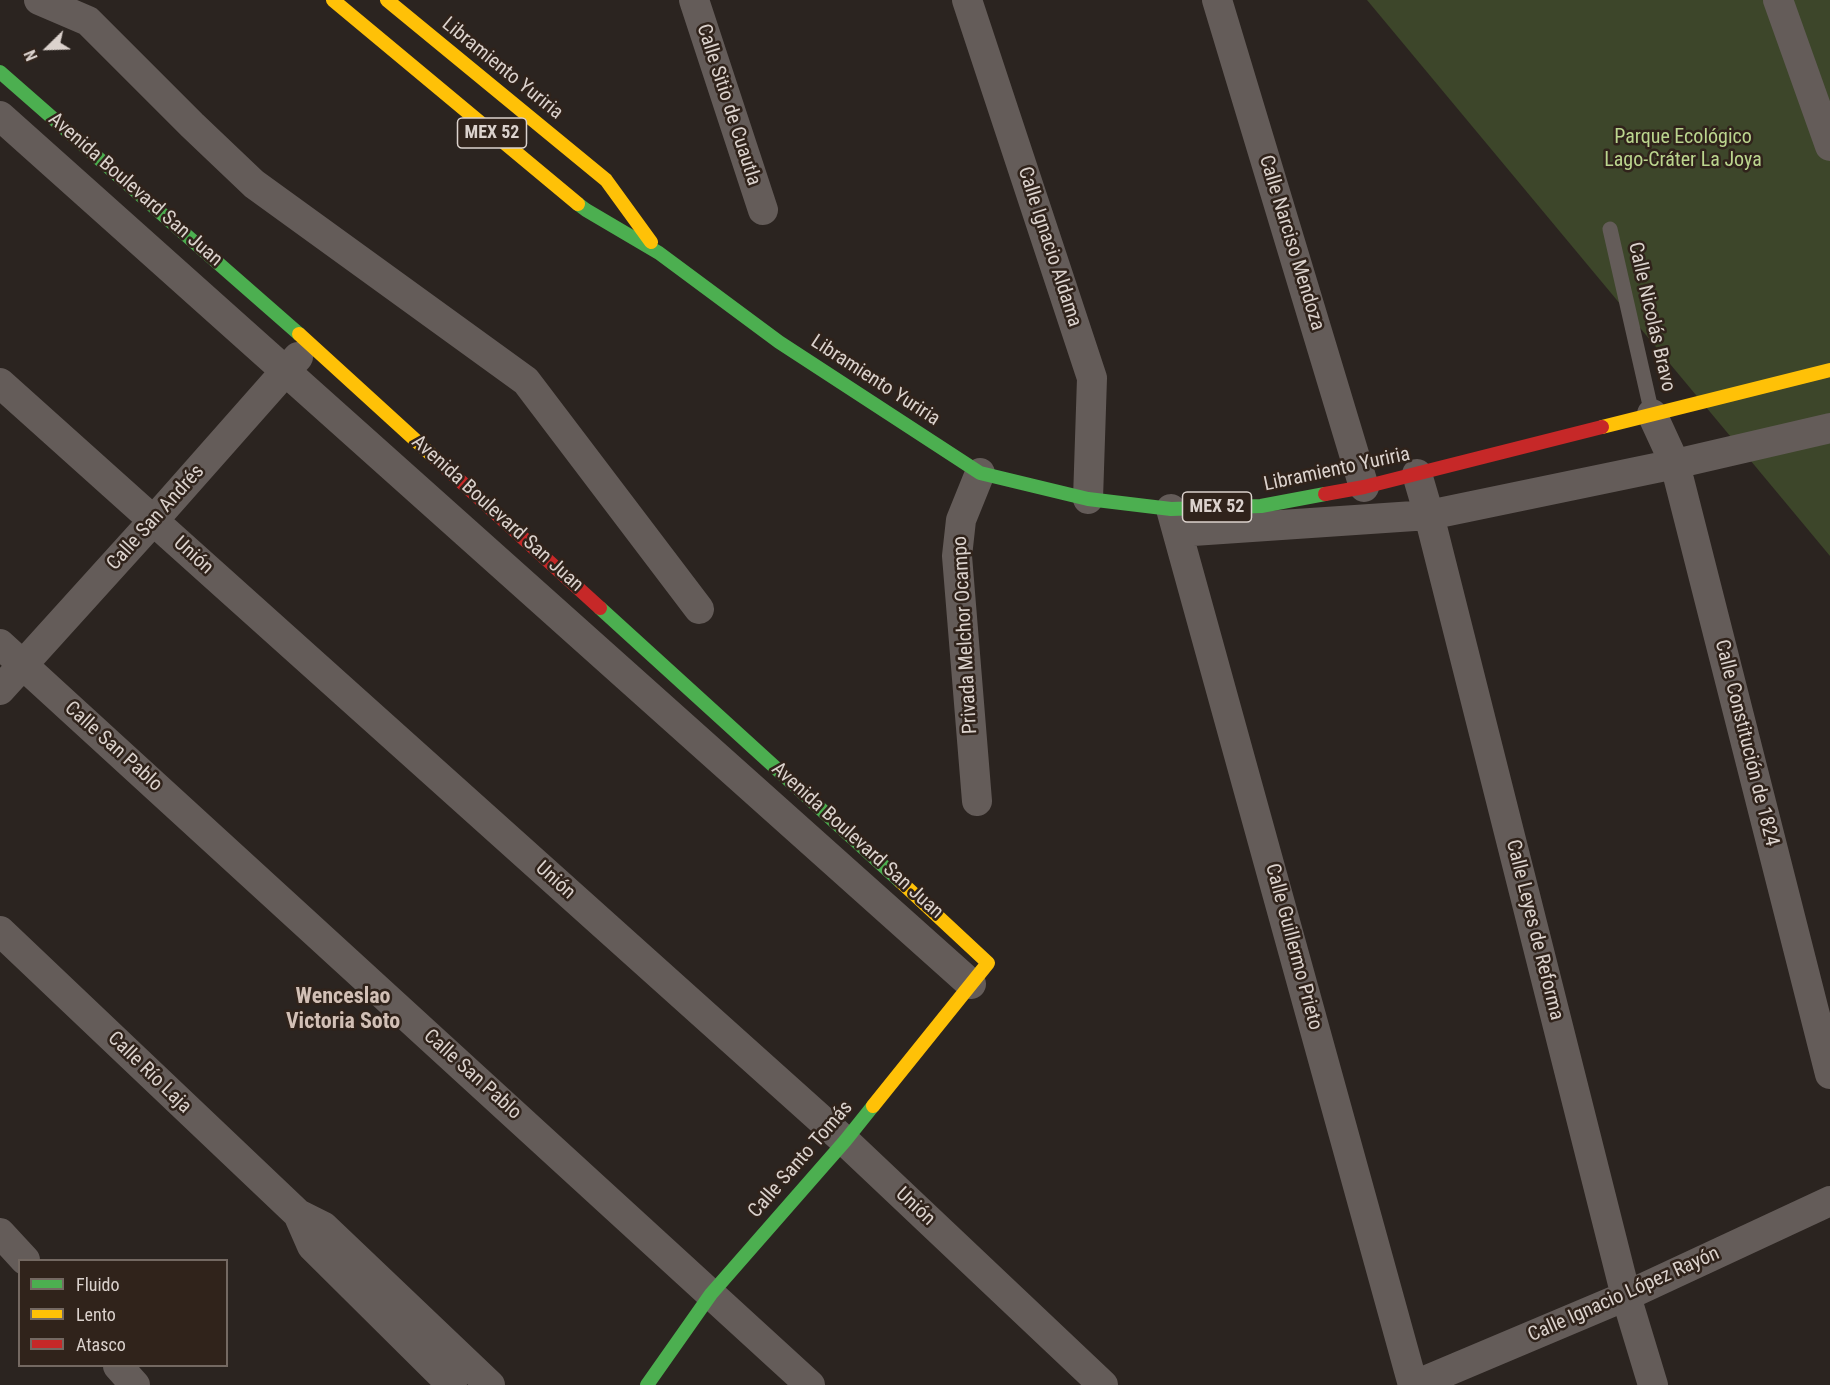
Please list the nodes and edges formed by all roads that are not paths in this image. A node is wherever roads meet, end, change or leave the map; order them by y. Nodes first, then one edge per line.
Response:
1 (39, 0) edge
2 (333, 0) edge
3 (351, 0) edge
4 (387, 0) edge
5 (694, 0) edge
6 (967, 0) edge
7 (1217, 0) edge
8 (1778, 0) edge
9 (0, 72) edge
10 (424, 77) junction
11 (0, 116) edge
12 (1830, 146) edge
13 (763, 210) dead end
14 (1610, 229) dead end
15 (659, 254) junction
16 (309, 343) junction
17 (287, 372) junction
18 (1826, 374) edge
19 (0, 384) edge
20 (1652, 414) junction
21 (1830, 428) edge
22 (1675, 464) junction
23 (980, 473) junction
24 (1416, 474) junction
25 (1364, 487) junction
26 (1088, 499) junction
27 (1429, 515) junction
28 (1175, 520) junction
29 (153, 521) junction
30 (699, 609) dead end
31 (0, 644) edge
32 (23, 664) junction
33 (0, 690) edge
34 (977, 801) dead end
35 (0, 931) edge
36 (980, 974) junction
37 (1830, 1074) edge
38 (845, 1141) junction
39 (1830, 1201) edge
40 (298, 1214) junction
41 (0, 1233) edge
42 (24, 1259) edge
43 (711, 1294) junction
44 (1626, 1296) junction
45 (120, 1367) edge
46 (135, 1385) edge
47 (452, 1385) edge
48 (490, 1385) edge
49 (647, 1385) edge
50 (810, 1385) edge
51 (1103, 1385) edge
52 (1414, 1385) edge
53 (1653, 1385) edge

1 - 30 street
2 - 10 main road, Libramiento Yuriria / MEX 52
3 - 10 main road
4 - 15 main road, Libramiento Yuriria / MEX 52
5 - 13 street, Calle Sitio de Cuautla
6 - 26 street, Calle Ignacio Aldama
7 - 25 street, Calle Narciso Mendoza
8 - 12 street
9 - 16 main road, Avenida Boulevard San Juan
10 - 15 main road, Libramiento Yuriria / MEX 52
11 - 17 street, Avenida Boulevard San Juan
14 - 20 lane, Calle Nicolás Bravo
15 - 23 main road, Libramiento Yuriria / MEX 52
16 - 17 street, Calle San Andrés
16 - 36 main road, Avenida Boulevard San Juan
17 - 29 street, Calle San Andrés
17 - 36 street, Avenida Boulevard San Juan
18 - 20 main road, Libramiento Yuriria / MEX 52
19 - 29 street, Unión
20 - 22 street, Calle Constitución de 1824
20 - 24 main road, Libramiento Yuriria / MEX 52
21 - 22 street
22 - 27 street
22 - 37 street, Calle Constitución de 1824
23 - 26 main road, Libramiento Yuriria / MEX 52
23 - 34 street, Privada Melchor Ocampo
24 - 25 main road, Libramiento Yuriria / MEX 52
24 - 27 street, Calle Leyes de Reforma
25 - 28 main road, Libramiento Yuriria / MEX 52
26 - 28 main road, Libramiento Yuriria / MEX 52
27 - 28 street
27 - 44 street, Calle Leyes de Reforma
28 - 52 street, Calle Guillermo Prieto
29 - 32 street, Calle San Andrés
29 - 38 street, Unión
31 - 32 street, Calle San Pablo
32 - 33 street, Calle San Andrés
32 - 43 street, Calle San Pablo
35 - 40 street, Calle Río Laja
36 - 38 main road, Calle Santo Tomás
38 - 43 main road, Calle Santo Tomás
38 - 51 street, Unión
39 - 44 street, Calle Ignacio López Rayón
40 - 47 street, Calle Río Laja
40 - 48 street, Calle Río Laja
41 - 42 street
43 - 49 main road, Calle Santo Tomás
43 - 50 street, Calle San Pablo
44 - 52 street, Calle Ignacio López Rayón
44 - 53 street, Calle Leyes de Reforma
45 - 46 street

